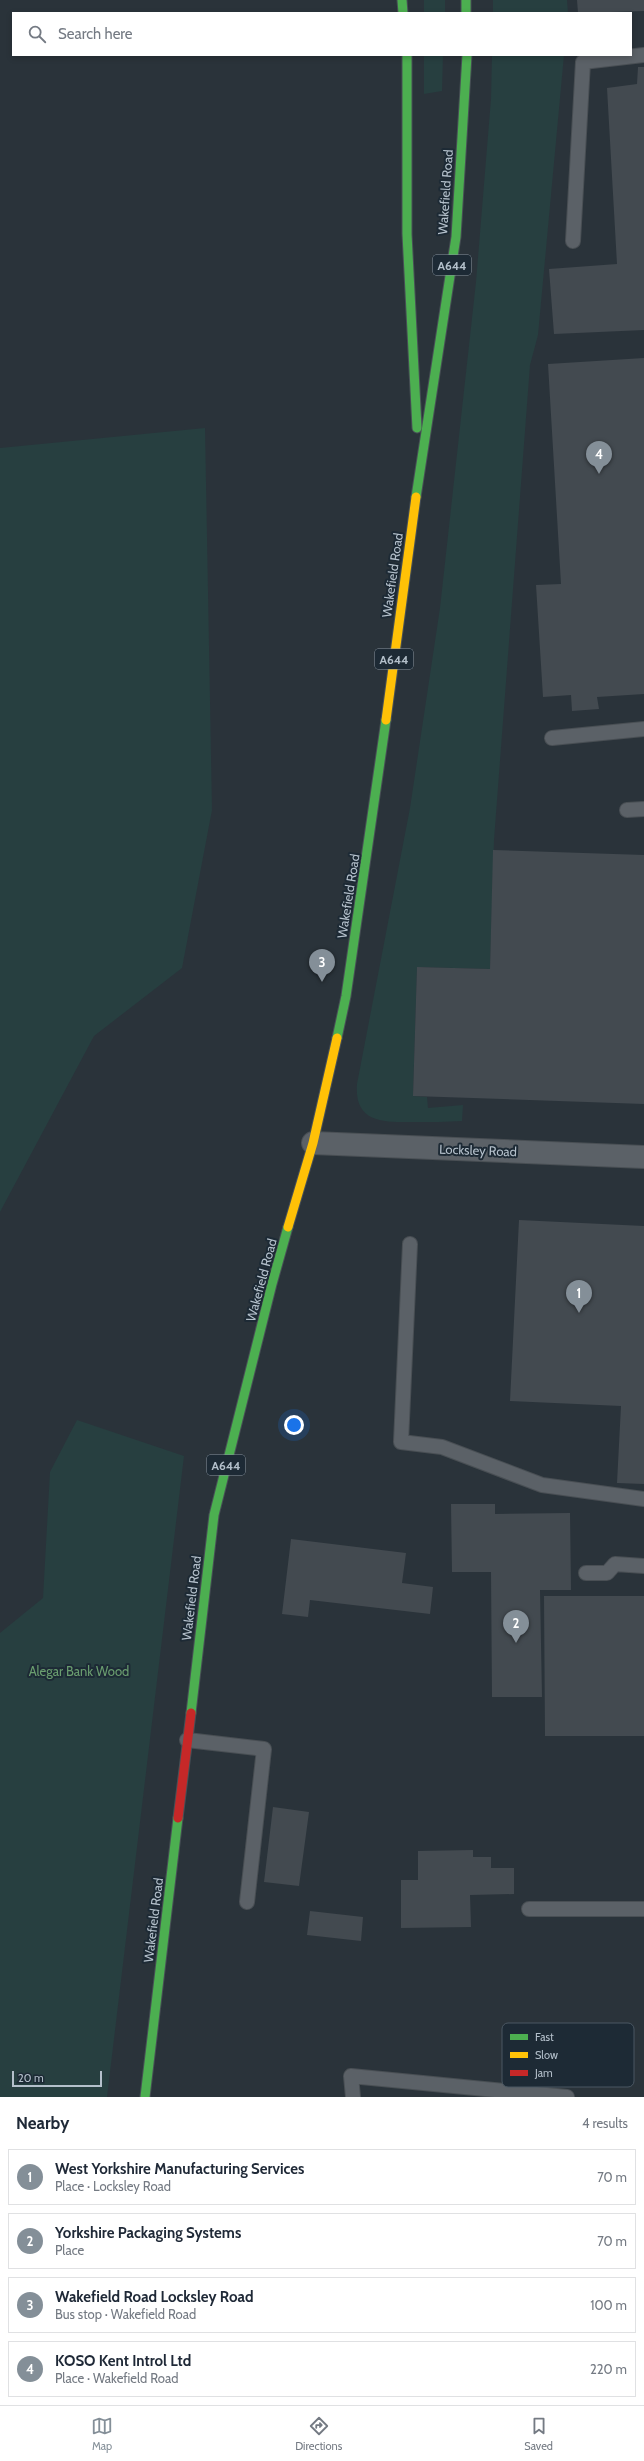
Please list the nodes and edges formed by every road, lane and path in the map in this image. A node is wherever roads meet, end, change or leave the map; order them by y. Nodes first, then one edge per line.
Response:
1 (402, 0) edge
2 (466, 0) edge
3 (403, 12) edge
4 (466, 12) edge
5 (644, 55) edge
6 (407, 56) edge
7 (467, 56) edge
8 (573, 241) dead end
9 (419, 473) junction
10 (644, 729) edge
11 (552, 738) dead end
12 (644, 809) edge
13 (627, 810) dead end
14 (313, 1143) junction
15 (644, 1157) edge
16 (410, 1244) dead end
17 (644, 1499) edge
18 (644, 1566) edge
19 (586, 1573) dead end
20 (187, 1740) junction
21 (247, 1902) dead end
22 (528, 1909) dead end
23 (644, 1909) edge
24 (145, 2097) edge
25 (353, 2097) edge
26 (567, 2097) edge

1 - 3 main road
2 - 4 main road
5 - 8 lane
6 - 9 main road, Wakefield Road / A644
7 - 9 main road, Wakefield Road / A644
9 - 14 main road, Wakefield Road / A644
10 - 11 lane
12 - 13 lane
14 - 15 street, Locksley Road
14 - 20 main road, Wakefield Road / A644
16 - 17 lane
18 - 19 lane
20 - 21 lane
20 - 24 main road, Wakefield Road / A644
22 - 23 lane
25 - 26 lane

